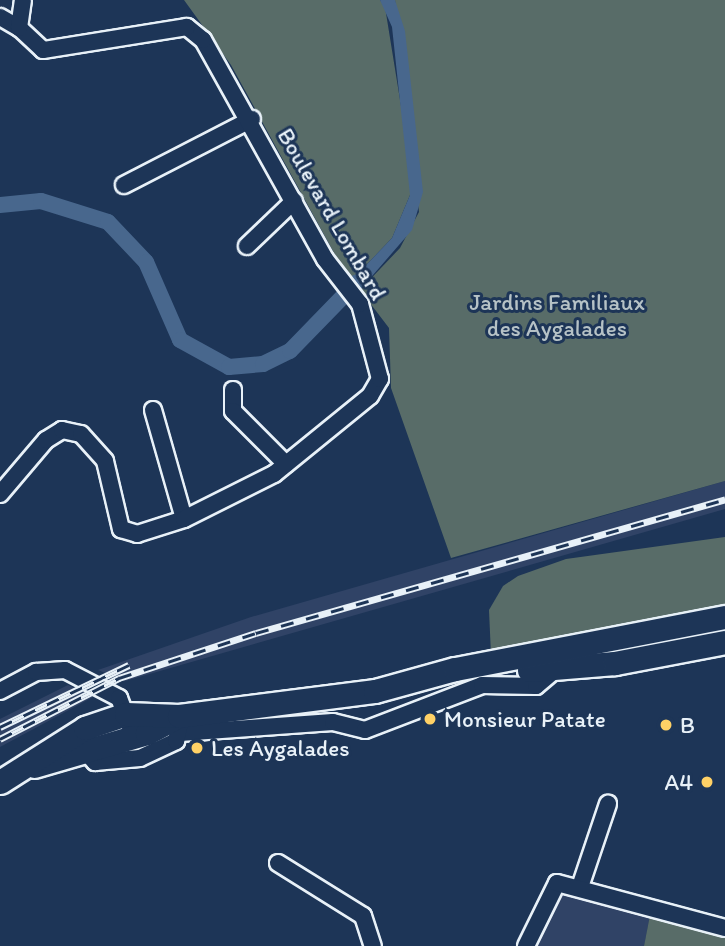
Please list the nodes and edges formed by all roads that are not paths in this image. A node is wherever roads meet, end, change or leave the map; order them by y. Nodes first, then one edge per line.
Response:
1 (23, 0) edge
2 (0, 17) edge
3 (19, 28) junction
4 (252, 119) junction
5 (124, 185) dead end
6 (294, 201) junction
7 (247, 246) dead end
8 (233, 390) dead end
9 (153, 410) dead end
10 (286, 464) junction
11 (0, 494) edge
12 (184, 519) junction
13 (725, 617) edge
14 (725, 642) edge
15 (508, 672) junction
16 (0, 691) edge
17 (126, 714) junction
18 (180, 724) junction
19 (147, 733) junction
20 (81, 752) junction
21 (8, 777) edge
22 (608, 804) dead end
23 (278, 863) dead end
24 (580, 887) junction
25 (725, 928) edge
26 (373, 946) edge
27 (526, 946) edge

1 - 3 street
2 - 3 street
3 - 4 street, Boulevard Lombard
4 - 5 street
4 - 6 street, Boulevard Lombard
6 - 7 street
6 - 10 street, Boulevard Lombard
8 - 10 street
9 - 12 street
10 - 12 street, Boulevard Lombard
11 - 12 street, Boulevard Lombard
13 - 15 main road
14 - 15 main road
15 - 18 main road
15 - 18 street
16 - 17 street
17 - 18 main road
17 - 19 street
17 - 20 street
17 - 21 main road
18 - 19 main road
18 - 20 street
19 - 20 main road
20 - 21 main road
22 - 24 street
23 - 26 street
24 - 25 street
24 - 27 street

